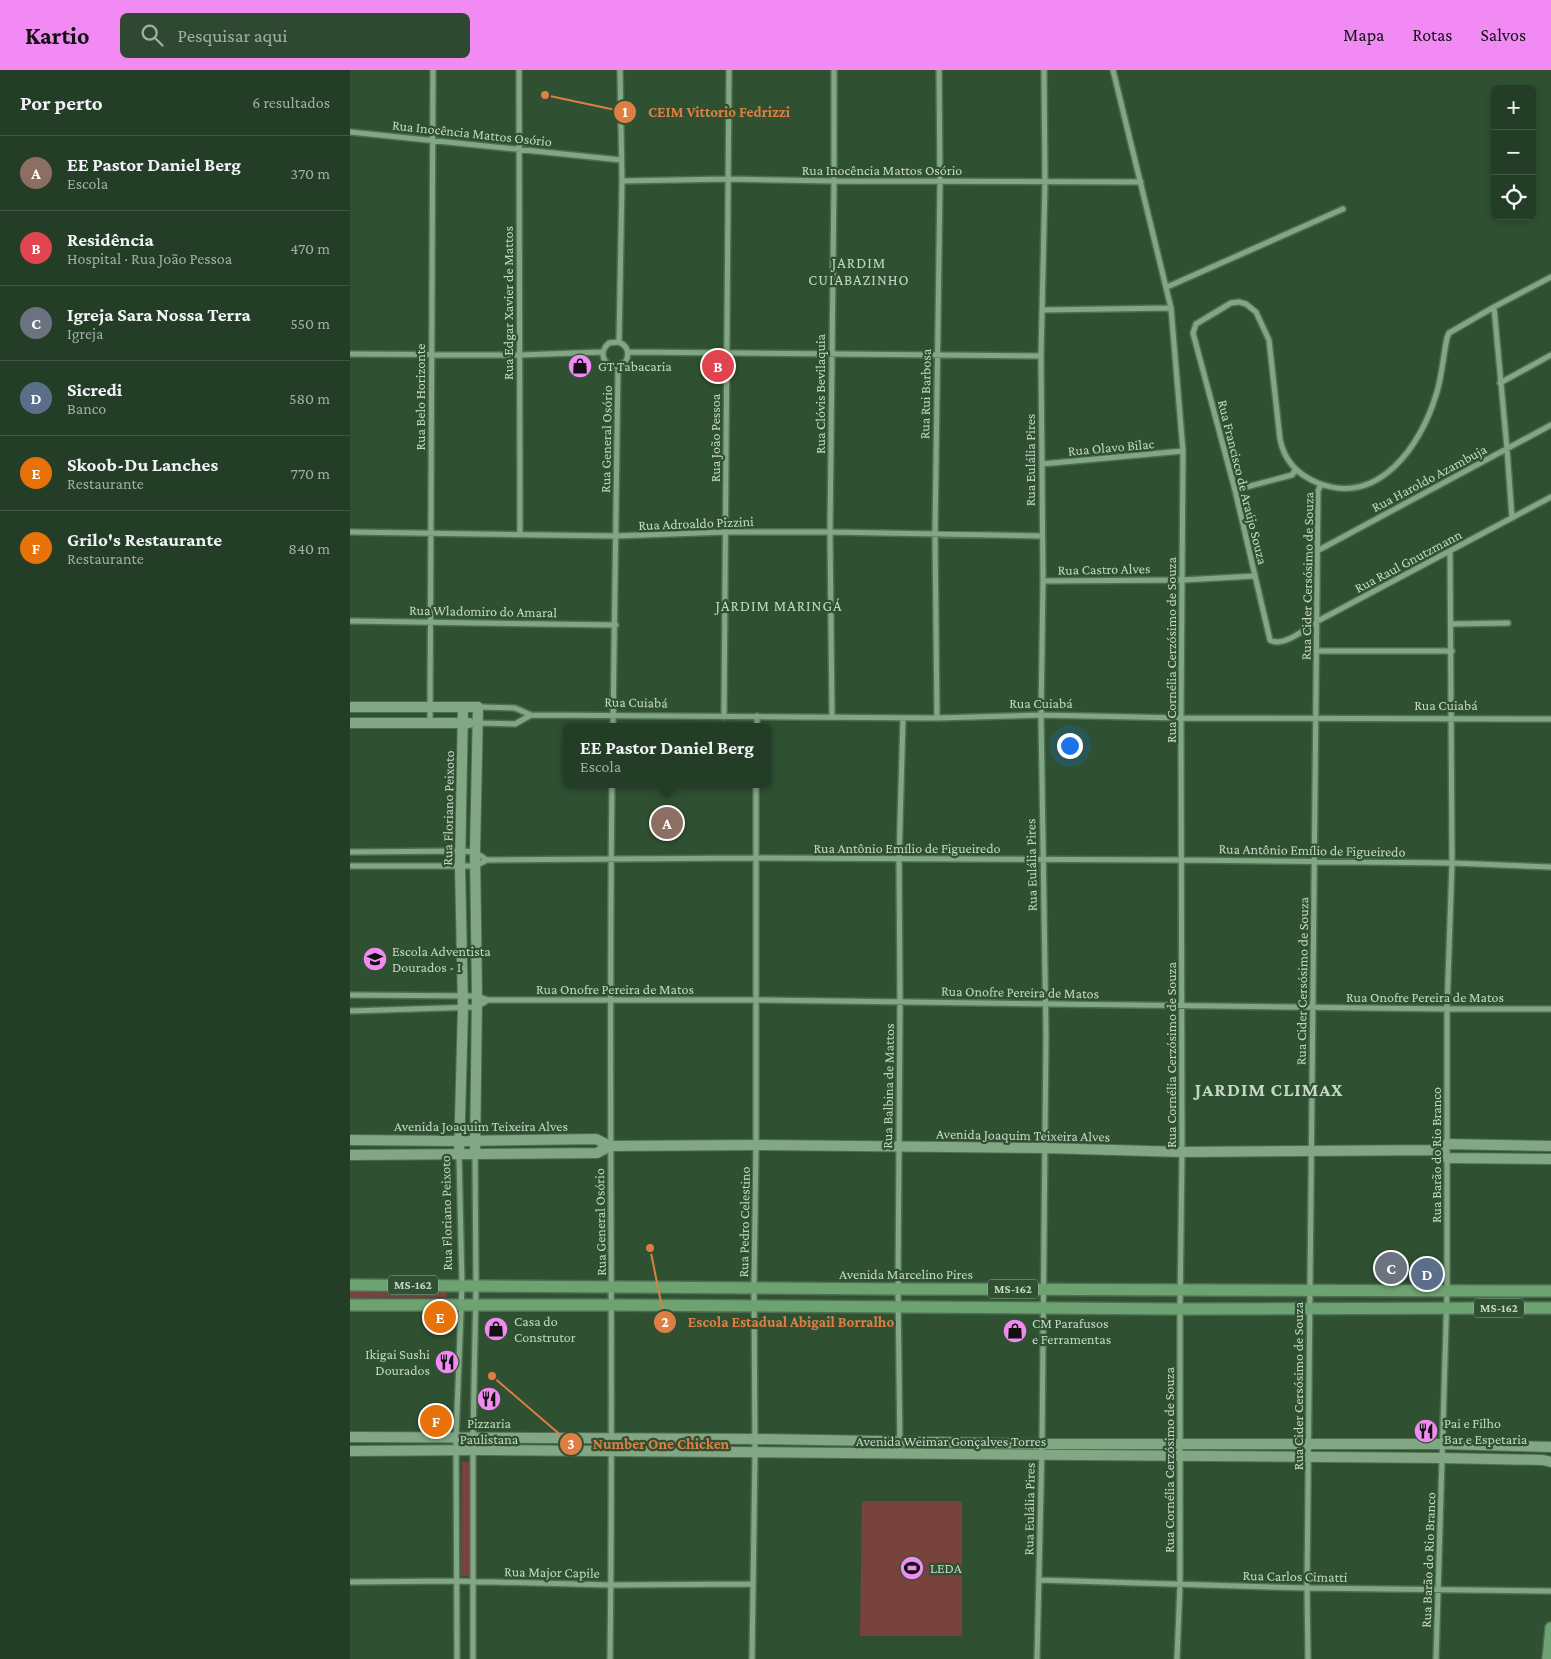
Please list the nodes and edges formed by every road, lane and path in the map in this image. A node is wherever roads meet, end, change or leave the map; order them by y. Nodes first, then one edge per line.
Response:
1 (433, 70) edge
2 (519, 70) edge
3 (620, 70) edge
4 (729, 70) edge
5 (834, 70) edge
6 (939, 70) edge
7 (1044, 70) edge
8 (1113, 70) edge
9 (350, 132) edge
10 (433, 141) junction
11 (519, 150) junction
12 (621, 160) junction
13 (729, 179) junction
14 (622, 181) junction
15 (834, 181) junction
16 (940, 182) junction
17 (1045, 182) junction
18 (1141, 182) junction
19 (1343, 209) dead end
20 (1551, 277) edge
21 (1167, 287) junction
22 (1494, 307) junction
23 (1171, 308) junction
24 (1042, 310) junction
25 (619, 342) junction
26 (603, 352) junction
27 (628, 352) junction
28 (727, 353) junction
29 (350, 354) edge
30 (432, 354) junction
31 (832, 354) junction
32 (937, 354) junction
33 (520, 355) junction
34 (1551, 355) edge
35 (1041, 356) junction
36 (618, 366) junction
37 (1500, 384) junction
38 (1551, 425) edge
39 (1507, 449) junction
40 (1182, 451) junction
41 (1042, 464) junction
42 (1296, 469) junction
43 (1321, 484) junction
44 (1235, 490) junction
45 (1551, 497) edge
46 (1512, 518) junction
47 (350, 532) edge
48 (726, 532) junction
49 (830, 532) junction
50 (431, 534) junction
51 (935, 534) junction
52 (520, 535) junction
53 (616, 536) junction
54 (1042, 536) junction
55 (1317, 551) junction
56 (1450, 551) junction
57 (1255, 576) junction
58 (1183, 580) junction
59 (1042, 581) junction
60 (350, 621) edge
61 (430, 622) junction
62 (1316, 622) junction
63 (1508, 623) dead end
64 (1451, 624) junction
65 (616, 625) junction
66 (1275, 643) joint
67 (1316, 651) junction
68 (1452, 651) junction
69 (430, 707) junction
70 (463, 707) junction
71 (478, 707) junction
72 (350, 708) edge
73 (531, 715) junction
74 (1041, 715) junction
75 (613, 716) junction
76 (757, 716) junction
77 (724, 717) junction
78 (832, 718) junction
79 (903, 718) junction
80 (937, 718) junction
81 (1181, 718) junction
82 (1315, 718) junction
83 (1452, 718) junction
84 (1551, 719) edge
85 (350, 723) edge
86 (463, 723) junction
87 (477, 723) junction
88 (613, 723) edge
89 (756, 723) edge
90 (430, 724) junction
91 (612, 788) edge
92 (756, 788) edge
93 (461, 851) junction
94 (350, 852) edge
95 (475, 852) junction
96 (755, 858) junction
97 (611, 859) junction
98 (488, 860) junction
99 (898, 860) junction
100 (1042, 860) junction
101 (1182, 860) junction
102 (1314, 861) junction
103 (1452, 863) junction
104 (1551, 863) edge
105 (350, 866) edge
106 (460, 866) junction
107 (475, 866) junction
108 (1537, 866) junction
109 (1551, 867) edge
110 (350, 995) edge
111 (462, 996) junction
112 (477, 996) junction
113 (488, 1000) junction
114 (610, 1000) junction
115 (756, 1000) junction
116 (900, 1002) junction
117 (1045, 1003) junction
118 (1182, 1005) junction
119 (477, 1007) junction
120 (1313, 1007) junction
121 (463, 1008) junction
122 (1447, 1009) junction
123 (1551, 1009) edge
124 (350, 1010) edge
125 (350, 1140) edge
126 (476, 1140) junction
127 (458, 1141) junction
128 (1447, 1144) junction
129 (756, 1145) junction
130 (1462, 1145) junction
131 (610, 1146) junction
132 (1551, 1146) edge
133 (898, 1147) junction
134 (1044, 1148) junction
135 (1436, 1150) junction
136 (1311, 1151) junction
137 (1182, 1152) junction
138 (350, 1155) edge
139 (459, 1155) junction
140 (475, 1155) junction
141 (1447, 1158) junction
142 (1462, 1158) junction
143 (1551, 1159) edge
144 (350, 1285) edge
145 (462, 1285) junction
146 (476, 1285) junction
147 (612, 1286) junction
148 (754, 1288) junction
149 (898, 1289) junction
150 (1044, 1289) junction
151 (1180, 1290) junction
152 (1310, 1290) junction
153 (1551, 1291) edge
154 (1447, 1292) junction
155 (350, 1305) edge
156 (612, 1305) junction
157 (461, 1306) junction
158 (475, 1306) junction
159 (755, 1307) junction
160 (899, 1308) junction
161 (1044, 1308) junction
162 (1447, 1308) junction
163 (1551, 1308) edge
164 (1180, 1309) junction
165 (1310, 1309) junction
166 (350, 1437) edge
167 (456, 1437) junction
168 (473, 1437) junction
169 (611, 1438) junction
170 (755, 1439) junction
171 (900, 1442) junction
172 (1042, 1444) junction
173 (1180, 1444) junction
174 (1442, 1444) junction
175 (1309, 1445) junction
176 (1551, 1447) edge
177 (456, 1450) junction
178 (473, 1450) junction
179 (350, 1451) edge
180 (611, 1452) junction
181 (755, 1453) junction
182 (900, 1454) junction
183 (1042, 1455) junction
184 (1181, 1456) junction
185 (1309, 1457) junction
186 (1442, 1458) junction
187 (1551, 1462) edge
188 (1039, 1580) junction
189 (456, 1581) junction
190 (350, 1582) edge
191 (473, 1582) junction
192 (753, 1584) junction
193 (1180, 1584) junction
194 (611, 1585) junction
195 (1307, 1588) junction
196 (1438, 1590) junction
197 (1551, 1591) edge
198 (1551, 1628) edge
199 (457, 1659) edge
200 (473, 1659) edge
201 (610, 1659) edge
202 (752, 1659) edge
203 (1037, 1659) edge
204 (1177, 1659) edge
205 (1308, 1659) edge
206 (1436, 1659) edge
207 (1548, 1659) edge

1 - 10 street, Rua Belo Horizonte
2 - 11 street, Rua Edgar Xavier de Mattos
3 - 12 street
4 - 13 street, Rua João Pessoa
5 - 15 street, Rua Clóvis Bevilaquia
6 - 16 street, Rua Rui Barbosa
7 - 17 street, Rua Eulália Pires
8 - 18 street, Rua Cornélia Cerzósimo de Souza
9 - 10 street, Rua Inocência Mattos Osório
10 - 11 street, Rua Inocência Mattos Osório
10 - 30 street, Rua Belo Horizonte
11 - 12 street, Rua Inocência Mattos Osório
11 - 33 street, Rua Edgar Xavier de Mattos
12 - 14 street
13 - 14 street, Rua Inocência Mattos Osório
13 - 15 street, Rua Inocência Mattos Osório
13 - 28 street, Rua João Pessoa
14 - 25 street
15 - 16 street, Rua Inocência Mattos Osório
15 - 31 street, Rua Clóvis Bevilaquia
16 - 17 street, Rua Inocência Mattos Osório
16 - 32 street, Rua Rui Barbosa
17 - 18 street, Rua Inocência Mattos Osório
17 - 24 street, Rua Eulália Pires
18 - 21 street, Rua Cornélia Cerzósimo de Souza
19 - 21 street
20 - 22 street
21 - 23 street, Rua Cornélia Cerzósimo de Souza
22 - 37 street
22 - 43 street
23 - 24 street
23 - 40 street, Rua Cornélia Cerzósimo de Souza
24 - 35 street, Rua Eulália Pires
25 - 26 street
25 - 27 street
26 - 33 street
26 - 36 street
27 - 28 street
27 - 36 street, Rua General Osório
28 - 31 street
28 - 48 street, Rua João Pessoa
29 - 30 street
30 - 33 street
30 - 50 street, Rua Belo Horizonte
31 - 32 street
31 - 49 street, Rua Clóvis Bevilaquia
32 - 35 street
32 - 51 street, Rua Rui Barbosa
33 - 52 street, Rua Edgar Xavier de Mattos
34 - 37 street
35 - 41 street, Rua Eulália Pires
36 - 53 street, Rua General Osório
37 - 39 street
38 - 39 street, Rua Haroldo Azambuja
39 - 46 street
39 - 55 street, Rua Haroldo Azambuja
40 - 41 street, Rua Olavo Bilac
40 - 58 street, Rua Cornélia Cerzósimo de Souza
41 - 54 street, Rua Eulália Pires
42 - 43 street
42 - 44 street
42 - 44 street, Rua Francisco de Araújo Souza
43 - 55 street, Rua Cider Cersósimo de Souza
44 - 57 street, Rua Francisco de Araújo Souza
45 - 46 street, Rua Raul Gnutzmann
46 - 56 street, Rua Raul Gnutzmann
47 - 50 street, Rua Adroaldo Pizzini
48 - 49 street, Rua Adroaldo Pizzini
48 - 53 street, Rua Adroaldo Pizzini
48 - 77 street, Rua João Pessoa
49 - 51 street, Rua Adroaldo Pizzini
49 - 78 street, Rua Clóvis Bevilaquia
50 - 52 street, Rua Adroaldo Pizzini
50 - 61 street, Rua Belo Horizonte
51 - 54 street, Rua Adroaldo Pizzini
51 - 80 street, Rua Rui Barbosa
52 - 53 street, Rua Adroaldo Pizzini
53 - 65 street, Rua General Osório
54 - 59 street, Rua Eulália Pires
55 - 62 street, Rua Cider Cersósimo de Souza
56 - 62 street, Rua Raul Gnutzmann
56 - 64 street, Rua Barão do Rio Branco
57 - 58 street, Rua Castro Alves
57 - 66 street, Rua Francisco de Araújo Souza
58 - 59 street, Rua Castro Alves
58 - 81 street, Rua Cornélia Cerzósimo de Souza
59 - 74 street, Rua Eulália Pires
60 - 61 street, Rua Wladomiro do Amaral
61 - 65 street, Rua Wladomiro do Amaral
61 - 69 street, Rua Belo Horizonte
62 - 66 street, Rua Raul Gnutzmann
62 - 67 street, Rua Cider Cersósimo de Souza
63 - 64 street
64 - 68 street, Rua Barão do Rio Branco
65 - 75 street, Rua General Osório
67 - 68 street
67 - 82 street, Rua Cider Cersósimo de Souza
68 - 83 street, Rua Barão do Rio Branco
69 - 70 main road, Rua Cuiabá
69 - 72 main road, Rua Cuiabá
69 - 90 street, Rua Belo Horizonte
70 - 71 main road, Rua Cuiabá
70 - 86 main road, Rua Floriano Peixoto
71 - 73 street, Rua Cuiabá
71 - 87 main road, Rua Floriano Peixoto
73 - 75 street, Rua Cuiabá
73 - 87 street, Rua Cuiabá
74 - 80 street, Rua Cuiabá
74 - 81 street, Rua Cuiabá
74 - 100 street, Rua Eulália Pires
75 - 77 street, Rua Cuiabá
75 - 88 street, Rua General Osório
76 - 77 street, Rua Cuiabá
76 - 78 street, Rua Cuiabá
76 - 89 street
78 - 79 street, Rua Cuiabá
79 - 80 street, Rua Cuiabá
79 - 99 street, Rua Balbina de Mattos
81 - 82 street, Rua Cuiabá
81 - 101 street, Rua Cornélia Cerzósimo de Souza
82 - 83 street, Rua Cuiabá
82 - 102 street, Rua Cider Cersósimo de Souza
83 - 84 street, Rua Cuiabá
83 - 103 street, Rua Barão do Rio Branco
85 - 90 main road, Rua Cuiabá
86 - 87 main road, Rua Cuiabá
86 - 90 main road, Rua Cuiabá
86 - 93 main road, Rua Floriano Peixoto
87 - 95 main road, Rua Floriano Peixoto
91 - 97 street, Rua General Osório
92 - 96 street, Rua Pedro Celestino
93 - 94 street
93 - 95 street
93 - 106 main road, Rua Floriano Peixoto
95 - 98 street
95 - 107 main road, Rua Floriano Peixoto
96 - 97 street, Rua Antônio Emílio de Figueiredo
96 - 99 street, Rua Antônio Emílio de Figueiredo
96 - 115 street, Rua Pedro Celestino
97 - 98 street, Rua Antônio Emílio de Figueiredo
97 - 114 street, Rua General Osório
98 - 107 street, Rua Antônio Emílio de Figueiredo
99 - 100 street, Rua Antônio Emílio de Figueiredo
99 - 116 street, Rua Balbina de Mattos
100 - 101 street, Rua Antônio Emílio de Figueiredo
100 - 117 street, Rua Eulália Pires
101 - 102 street, Rua Antônio Emílio de Figueiredo
101 - 118 street, Rua Cornélia Cerzósimo de Souza
102 - 103 street, Rua Antônio Emílio de Figueiredo
102 - 120 street, Rua Cider Cersósimo de Souza
103 - 108 street, Rua Antônio Emílio de Figueiredo
103 - 122 street, Rua Barão do Rio Branco
104 - 108 street, Rua Antônio Emílio de Figueiredo
105 - 106 street, Rua Antônio Emílio de Figueiredo
106 - 107 street, Rua Antônio Emílio de Figueiredo
106 - 111 main road, Rua Floriano Peixoto
107 - 112 main road, Rua Floriano Peixoto
108 - 109 street, Rua Antônio Emílio de Figueiredo
110 - 111 street, Rua Onofre Pereira de Matos
111 - 112 street, Rua Onofre Pereira de Matos
111 - 121 main road, Rua Floriano Peixoto
112 - 113 street, Rua Onofre Pereira de Matos
112 - 119 main road, Rua Floriano Peixoto
113 - 114 street, Rua Onofre Pereira de Matos
113 - 119 street
114 - 115 street, Rua Onofre Pereira de Matos
114 - 131 street, Rua General Osório
115 - 116 street, Rua Onofre Pereira de Matos
115 - 129 street, Rua Pedro Celestino
116 - 117 street, Rua Onofre Pereira de Matos
116 - 133 street, Rua Balbina de Mattos
117 - 118 street, Rua Onofre Pereira de Matos
117 - 134 street, Rua Eulália Pires
118 - 120 street, Rua Onofre Pereira de Matos
118 - 137 street, Rua Cornélia Cerzósimo de Souza
119 - 121 street
119 - 126 main road, Rua Floriano Peixoto
120 - 122 street, Rua Onofre Pereira de Matos
120 - 136 street, Rua Cider Cersósimo de Souza
121 - 124 street
121 - 127 main road, Rua Floriano Peixoto
122 - 123 street, Rua Onofre Pereira de Matos
122 - 128 street, Rua Barão do Rio Branco
125 - 127 main road, Avenida Joaquim Teixeira Alves
126 - 127 main road, Avenida Joaquim Teixeira Alves
126 - 131 main road, Avenida Joaquim Teixeira Alves
126 - 140 main road, Rua Floriano Peixoto
127 - 139 main road, Rua Floriano Peixoto
128 - 130 main road
128 - 135 main road, Avenida Joaquim Teixeira Alves
128 - 141 street, Rua Barão do Rio Branco
129 - 131 main road, Avenida Joaquim Teixeira Alves
129 - 133 main road, Avenida Joaquim Teixeira Alves
129 - 148 street, Rua Pedro Celestino
130 - 132 main road
130 - 142 main road
131 - 140 main road, Avenida Joaquim Teixeira Alves
131 - 147 street, Rua General Osório
133 - 134 main road, Avenida Joaquim Teixeira Alves
133 - 149 street, Rua Balbina de Mattos
134 - 137 main road, Avenida Joaquim Teixeira Alves
134 - 150 street, Rua Eulália Pires
135 - 136 main road, Avenida Joaquim Teixeira Alves
135 - 141 main road
136 - 137 main road, Avenida Joaquim Teixeira Alves
136 - 152 street, Rua Cider Cersósimo de Souza
137 - 151 street, Rua Cornélia Cerzósimo de Souza
138 - 139 main road, Avenida Joaquim Teixeira Alves
139 - 140 main road, Avenida Joaquim Teixeira Alves
139 - 145 street, Rua Floriano Peixoto
140 - 146 street, Rua Floriano Peixoto
141 - 142 main road
141 - 154 street, Rua Barão do Rio Branco
142 - 143 main road
144 - 145 main road, Avenida Marcelino Pires / MS-162
145 - 146 main road, Avenida Marcelino Pires / MS-162
145 - 157 street, Rua Floriano Peixoto
146 - 147 main road, Avenida Marcelino Pires / MS-162
146 - 158 street, Rua Floriano Peixoto
147 - 148 main road, Avenida Marcelino Pires / MS-162
147 - 156 street, Rua General Osório
148 - 149 main road, Avenida Marcelino Pires / MS-162
148 - 159 street, Rua Pedro Celestino
149 - 150 main road, Avenida Marcelino Pires / MS-162
149 - 160 street, Rua Balbina de Mattos
150 - 151 main road, Avenida Marcelino Pires / MS-162
150 - 161 street, Rua Eulália Pires
151 - 152 main road, Avenida Marcelino Pires / MS-162
151 - 164 street, Rua Cornélia Cerzósimo de Souza
152 - 154 main road, Avenida Marcelino Pires / MS-162
152 - 165 street, Rua Cider Cersósimo de Souza
153 - 154 main road, Avenida Marcelino Pires / MS-162
154 - 162 street, Rua Barão do Rio Branco
155 - 157 main road, MS-162
156 - 158 main road, MS-162
156 - 159 main road, MS-162
156 - 169 street, Rua General Osório
157 - 158 main road, MS-162
157 - 167 street, Rua Floriano Peixoto
158 - 168 street, Rua Floriano Peixoto
159 - 160 main road, MS-162
159 - 170 street, Rua Pedro Celestino
160 - 161 main road, MS-162
160 - 171 street, Rua Balbina de Mattos
161 - 164 main road, MS-162
161 - 172 street, Rua Eulália Pires
162 - 163 main road, MS-162
162 - 165 main road, MS-162
162 - 174 street, Rua Barão do Rio Branco
164 - 165 main road, MS-162
164 - 173 street, Rua Cornélia Cerzósimo de Souza
165 - 175 street, Rua Cider Cersósimo de Souza
166 - 167 main road, Avenida Weimar Gonçalves Torres
167 - 168 main road, Avenida Weimar Gonçalves Torres
167 - 177 street, Rua Floriano Peixoto
168 - 169 main road, Avenida Weimar Gonçalves Torres
168 - 178 street, Rua Floriano Peixoto
169 - 170 main road, Avenida Weimar Gonçalves Torres
169 - 180 street, Rua General Osório
170 - 171 main road, Avenida Weimar Gonçalves Torres
170 - 181 street, Rua Pedro Celestino
171 - 172 main road, Avenida Weimar Gonçalves Torres
171 - 182 street, Rua Balbina de Mattos
172 - 173 main road, Avenida Weimar Gonçalves Torres
172 - 183 street, Rua Eulália Pires
173 - 175 main road, Avenida Weimar Gonçalves Torres
173 - 184 street, Rua Cornélia Cerzósimo de Souza
174 - 175 main road, Avenida Weimar Gonçalves Torres
174 - 176 main road, Avenida Weimar Gonçalves Torres
174 - 186 street, Rua Barão do Rio Branco
175 - 185 street, Rua Cider Cersósimo de Souza
177 - 178 main road, Avenida Weimar Gonçalves Torres
177 - 179 main road, Avenida Weimar Gonçalves Torres
177 - 189 street, Rua Floriano Peixoto
178 - 180 main road, Avenida Weimar Gonçalves Torres
178 - 191 street, Rua Floriano Peixoto
180 - 181 main road, Avenida Weimar Gonçalves Torres
180 - 194 street, Rua General Osório
181 - 182 main road, Avenida Weimar Gonçalves Torres
181 - 192 street, Rua Pedro Celestino
182 - 183 main road, Avenida Weimar Gonçalves Torres
183 - 184 main road, Avenida Weimar Gonçalves Torres
183 - 188 street, Rua Eulália Pires
184 - 185 main road, Avenida Weimar Gonçalves Torres
184 - 193 street, Rua Cornélia Cerzósimo de Souza
185 - 186 main road, Avenida Weimar Gonçalves Torres
185 - 195 street, Rua Cider Cersósimo de Souza
186 - 187 main road, Avenida Weimar Gonçalves Torres
186 - 196 street, Rua Barão do Rio Branco
188 - 193 street, Rua Carlos Cimatti
188 - 203 street, Rua Eulália Pires
189 - 190 street, Rua Major Capile
189 - 191 street, Rua Major Capile
189 - 199 street, Rua Floriano Peixoto
191 - 194 street, Rua Major Capile
191 - 200 street, Rua Floriano Peixoto
192 - 194 street, Rua Major Capile
192 - 202 street, Rua Pedro Celestino
193 - 195 street, Rua Carlos Cimatti
193 - 204 street, Rua Cornélia Cerzósimo de Souza
194 - 201 street, Rua General Osório
195 - 196 street, Rua Carlos Cimatti
195 - 205 street, Rua Cider Cersósimo de Souza
196 - 197 street, Rua Carlos Cimatti
196 - 206 street, Rua Barão do Rio Branco
198 - 207 main road

